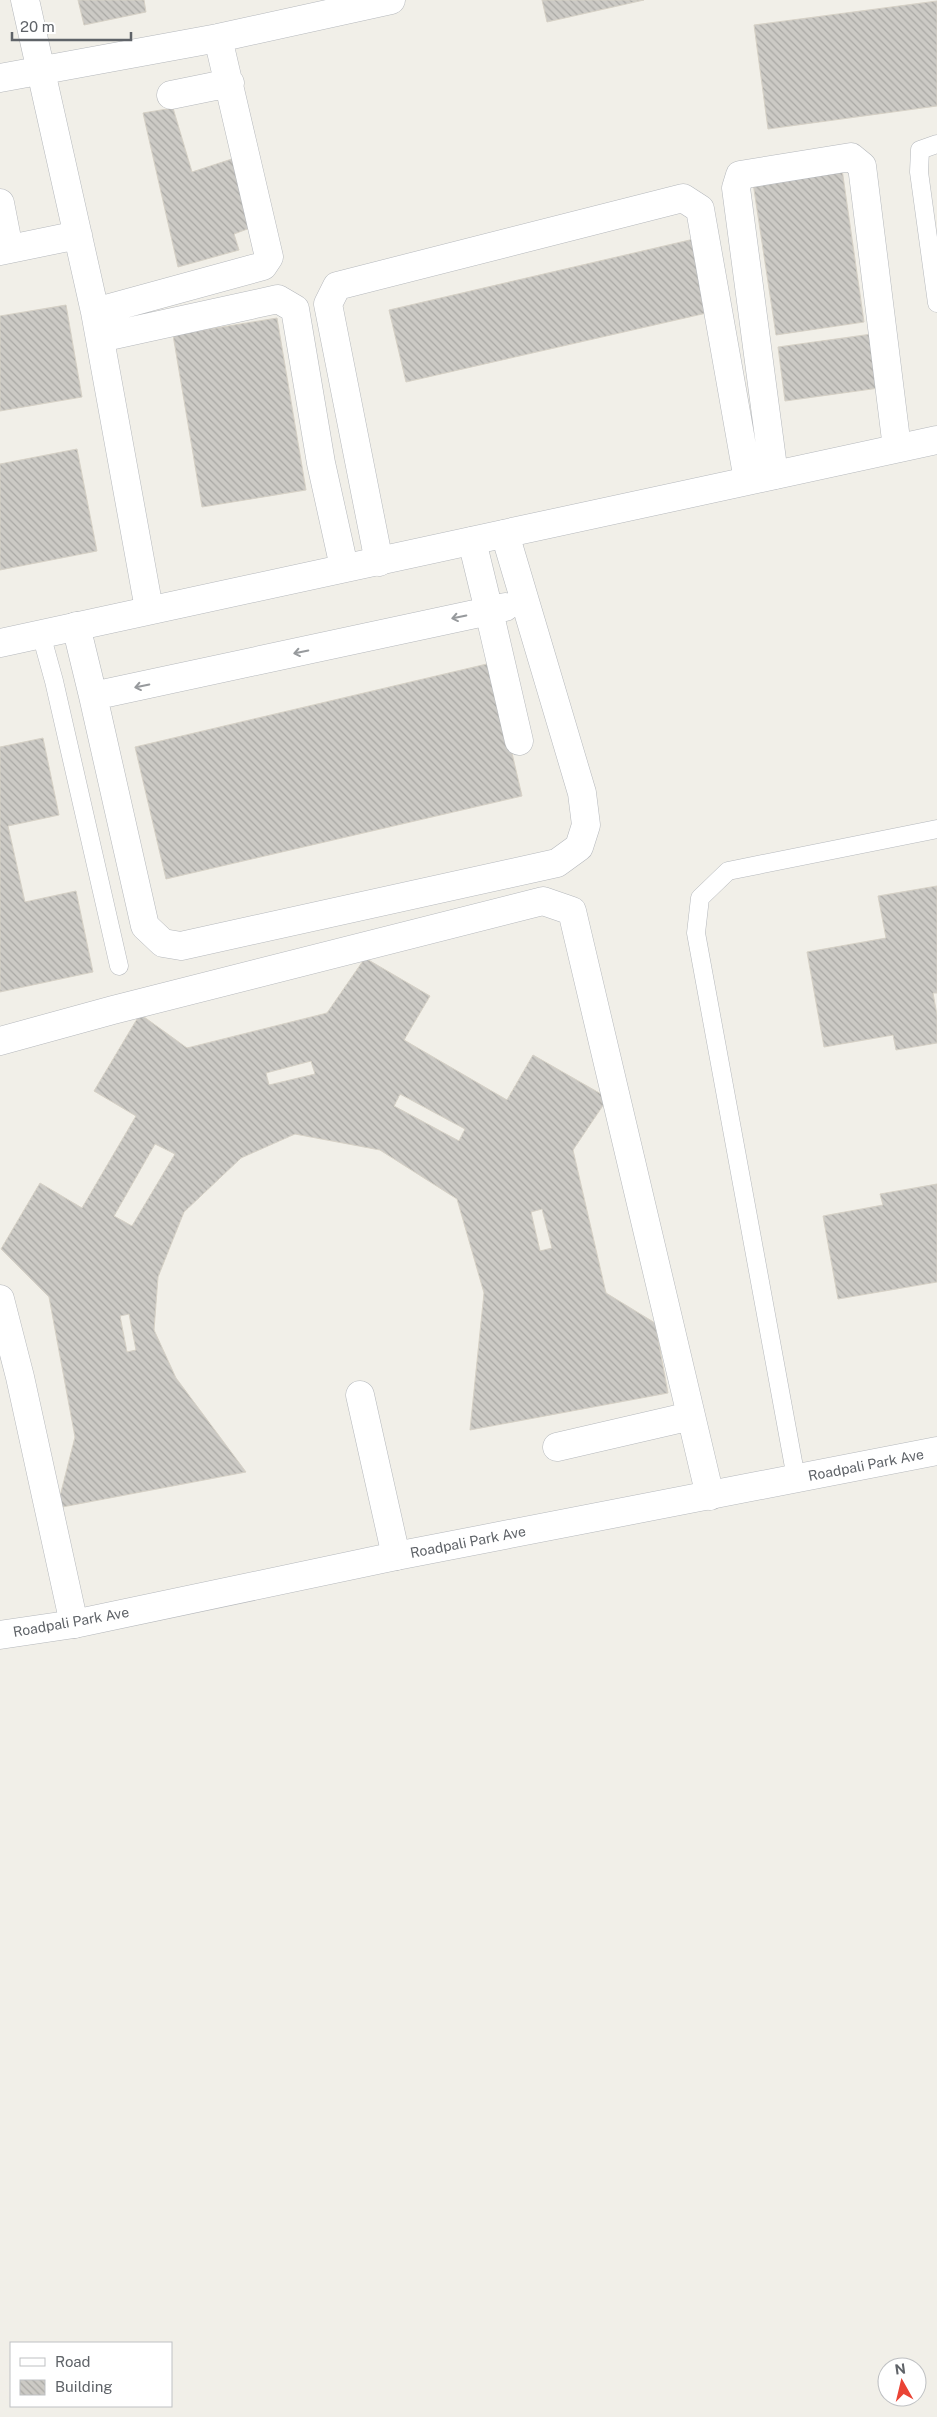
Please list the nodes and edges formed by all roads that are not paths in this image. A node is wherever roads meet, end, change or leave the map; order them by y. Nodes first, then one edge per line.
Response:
1 (25, 0) edge
2 (391, 0) edge
3 (324, 7) edge
4 (218, 38) junction
5 (42, 72) junction
6 (0, 78) edge
7 (230, 82) junction
8 (171, 95) dead end
9 (937, 144) edge
10 (0, 203) edge
11 (78, 235) junction
12 (4, 250) edge
13 (937, 303) edge
14 (97, 325) junction
15 (937, 440) edge
16 (897, 448) junction
17 (761, 478) junction
18 (505, 534) junction
19 (472, 541) junction
20 (379, 562) junction
21 (344, 567) junction
22 (525, 602) junction
23 (149, 609) junction
24 (488, 611) junction
25 (76, 626) junction
26 (41, 634) junction
27 (0, 643) edge
28 (93, 696) junction
29 (520, 741) dead end
30 (937, 829) edge
31 (119, 966) dead end
32 (0, 1041) edge
33 (0, 1299) edge
34 (360, 1395) dead end
35 (691, 1416) junction
36 (557, 1447) dead end
37 (937, 1451) edge
38 (796, 1478) junction
39 (710, 1496) junction
40 (396, 1556) junction
41 (74, 1624) junction
42 (0, 1635) edge

1 - 5 street
2 - 3 street
3 - 4 street
4 - 5 street
4 - 7 street
5 - 6 street
5 - 11 street
7 - 8 street
7 - 14 street
9 - 13 lane
10 - 12 street
11 - 12 street
11 - 14 street
14 - 21 street
14 - 23 street
15 - 16 street
16 - 17 street
16 - 17 street
17 - 18 street
17 - 20 street
18 - 19 street
18 - 22 street
19 - 20 street
19 - 24 street
20 - 21 street
21 - 23 street
22 - 24 street
22 - 28 street
23 - 25 street
24 -> 28 street
24 - 29 street
25 - 26 street
25 - 28 street
26 - 27 street
26 - 31 lane
30 - 38 lane
32 - 35 street
33 - 41 street
34 - 40 street
35 - 36 street
35 - 39 street
37 - 38 street, Roadpali Park Ave
38 - 39 street, Roadpali Park Ave
39 - 40 street, Roadpali Park Ave
40 - 41 street, Roadpali Park Ave
41 - 42 street, Roadpali Park Ave

